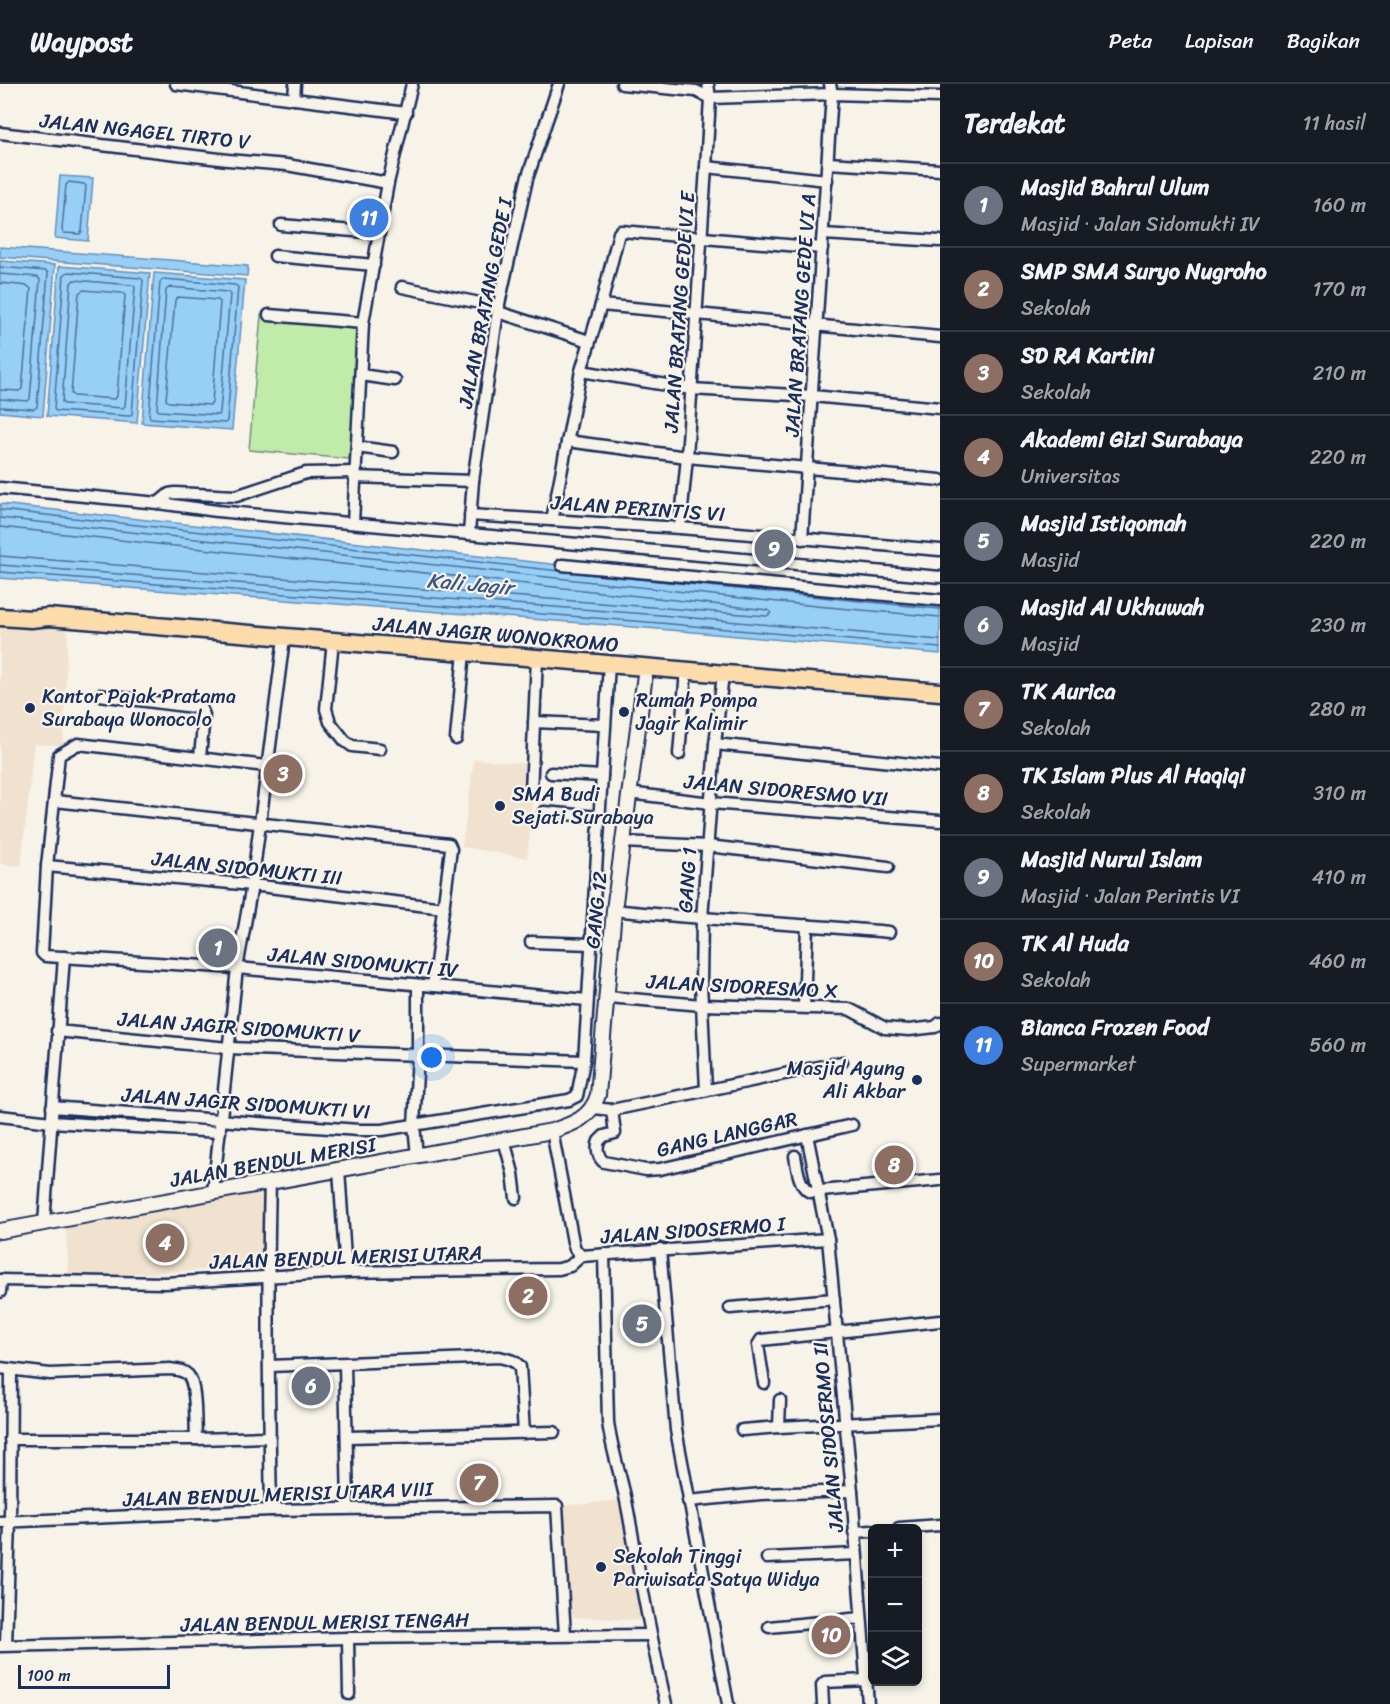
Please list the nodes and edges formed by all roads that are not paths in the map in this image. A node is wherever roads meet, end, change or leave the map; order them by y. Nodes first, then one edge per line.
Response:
1 (176, 84) edge
2 (295, 84) edge
3 (412, 84) edge
4 (559, 84) edge
5 (622, 84) edge
6 (708, 84) edge
7 (831, 89) edge
8 (940, 97) edge
9 (710, 98) junction
10 (294, 99) junction
11 (406, 113) junction
12 (0, 133) edge
13 (828, 164) junction
14 (706, 167) junction
15 (940, 170) edge
16 (827, 180) junction
17 (388, 183) junction
18 (281, 225) dead end
19 (378, 233) junction
20 (824, 234) junction
21 (701, 237) junction
22 (940, 241) edge
23 (822, 248) junction
24 (276, 256) dead end
25 (374, 265) junction
26 (402, 286) dead end
27 (601, 305) junction
28 (498, 309) junction
29 (269, 315) dead end
30 (696, 315) junction
31 (363, 323) junction
32 (817, 327) junction
33 (940, 337) edge
34 (589, 341) junction
35 (581, 371) junction
36 (361, 375) junction
37 (395, 380) dead end
38 (691, 389) junction
39 (812, 396) junction
40 (940, 408) edge
41 (567, 441) junction
42 (357, 447) junction
43 (393, 452) dead end
44 (687, 457) junction
45 (807, 466) junction
46 (355, 474) junction
47 (940, 480) edge
48 (473, 481) junction
49 (0, 488) edge
50 (158, 503) junction
51 (470, 515) junction
52 (552, 520) junction
53 (352, 523) junction
54 (680, 528) junction
55 (469, 534) junction
56 (802, 539) junction
57 (940, 550) edge
58 (562, 565) dead end
59 (940, 577) edge
60 (940, 600) edge
61 (0, 606) edge
62 (0, 617) edge
63 (49, 617) junction
64 (284, 638) junction
65 (333, 641) junction
66 (464, 652) junction
67 (537, 658) junction
68 (609, 664) junction
69 (646, 667) junction
70 (686, 671) junction
71 (723, 674) junction
72 (940, 692) edge
73 (99, 695) dead end
74 (534, 722) junction
75 (604, 725) junction
76 (456, 739) dead end
77 (715, 744) junction
78 (380, 749) dead end
79 (679, 754) dead end
80 (200, 757) junction
81 (266, 766) junction
82 (940, 767) edge
83 (551, 773) dead end
84 (602, 776) junction
85 (531, 792) dead end
86 (628, 793) junction
87 (55, 801) junction
88 (711, 803) junction
89 (544, 812) dead end
90 (599, 817) junction
91 (940, 821) edge
92 (260, 822) junction
93 (622, 842) junction
94 (708, 846) junction
95 (47, 867) junction
96 (888, 867) dead end
97 (252, 885) junction
98 (444, 908) junction
99 (614, 910) junction
100 (702, 920) junction
101 (807, 925) junction
102 (889, 932) dead end
103 (531, 942) dead end
104 (591, 950) junction
105 (64, 957) junction
106 (611, 957) junction
107 (237, 968) junction
108 (418, 985) junction
109 (433, 986) junction
110 (608, 997) junction
111 (587, 1000) junction
112 (702, 1005) junction
113 (804, 1007) junction
114 (940, 1023) edge
115 (57, 1031) junction
116 (228, 1048) junction
117 (418, 1056) junction
118 (584, 1060) junction
119 (842, 1062) dead end
120 (706, 1090) junction
121 (594, 1108) junction
122 (612, 1110) junction
123 (52, 1115) junction
124 (0, 1116) edge
125 (852, 1125) dead end
126 (220, 1126) junction
127 (414, 1130) junction
128 (552, 1131) junction
129 (807, 1135) junction
130 (504, 1140) junction
131 (417, 1156) junction
132 (795, 1156) dead end
133 (339, 1170) junction
134 (940, 1180) edge
135 (270, 1182) junction
136 (820, 1192) junction
137 (213, 1193) junction
138 (516, 1198) dead end
139 (44, 1223) junction
140 (0, 1231) edge
141 (828, 1239) junction
142 (660, 1249) junction
143 (604, 1254) junction
144 (581, 1256) junction
145 (346, 1272) junction
146 (267, 1276) junction
147 (1, 1280) edge
148 (0, 1292) edge
149 (834, 1299) junction
150 (730, 1308) dead end
151 (940, 1321) edge
152 (837, 1332) junction
153 (345, 1364) junction
154 (270, 1366) junction
155 (5, 1369) edge
156 (764, 1383) dead end
157 (780, 1400) dead end
158 (940, 1419) edge
159 (846, 1423) junction
160 (779, 1427) junction
161 (742, 1430) dead end
162 (554, 1432) dead end
163 (524, 1433) junction
164 (270, 1437) junction
165 (348, 1437) junction
166 (10, 1439) junction
167 (196, 1439) junction
168 (852, 1491) junction
169 (688, 1501) junction
170 (348, 1508) junction
171 (271, 1510) junction
172 (5, 1522) edge
173 (940, 1525) edge
174 (922, 1526) edge
175 (868, 1531) edge
176 (854, 1532) junction
177 (856, 1554) junction
178 (767, 1558) dead end
179 (861, 1618) junction
180 (769, 1627) dead end
181 (565, 1635) junction
182 (650, 1635) junction
183 (348, 1638) junction
184 (3, 1646) edge
185 (867, 1680) junction
186 (349, 1694) dead end
187 (666, 1704) edge
188 (728, 1704) edge
189 (823, 1704) edge
190 (868, 1704) edge

1 - 10 street
2 - 10 street
3 - 11 street
4 - 28 street, JALAN BRATANG GEDE I
5 - 9 street
6 - 9 street, JALAN BRATANG GEDE VI E
7 - 8 street
7 - 9 street
7 - 13 street, JALAN BRATANG GEDE VI A
9 - 14 street, JALAN BRATANG GEDE VI E
10 - 11 street
11 - 17 street
12 - 17 street, JALAN NGAGEL TIRTO V
13 - 15 street
13 - 16 street, JALAN BRATANG GEDE VI A
14 - 16 street
14 - 21 street, JALAN BRATANG GEDE VI E
16 - 20 street, JALAN BRATANG GEDE VI A
17 - 19 street
18 - 19 street
19 - 25 street
20 - 22 street
20 - 23 street, JALAN BRATANG GEDE VI A
21 - 23 street
21 - 27 street
21 - 30 street, JALAN BRATANG GEDE VI E
23 - 32 street, JALAN BRATANG GEDE VI A
24 - 25 street
25 - 31 street
26 - 28 street
27 - 30 street
27 - 34 street
28 - 34 street
28 - 48 street, JALAN BRATANG GEDE I
29 - 31 street
30 - 32 street
30 - 38 street, JALAN BRATANG GEDE VI E
31 - 36 street
32 - 33 street
32 - 39 street, JALAN BRATANG GEDE VI A
34 - 35 street
35 - 38 street
35 - 41 street
36 - 37 street
36 - 42 street
38 - 39 street
38 - 44 street, JALAN BRATANG GEDE VI E
39 - 40 street
39 - 45 street, JALAN BRATANG GEDE VI A
41 - 44 street
41 - 52 street
42 - 43 street
42 - 46 street
44 - 45 street
44 - 54 street, JALAN BRATANG GEDE VI E
45 - 47 street
45 - 56 street, JALAN BRATANG GEDE VI A
46 - 48 street
46 - 50 street
46 - 53 street
48 - 51 street, JALAN BRATANG GEDE I
49 - 50 street
50 - 53 street
51 - 52 street, JALAN PERINTIS VI
51 - 55 street, JALAN BRATANG GEDE I
52 - 54 street, JALAN PERINTIS VI
53 - 55 street
54 - 56 street, JALAN PERINTIS VI
55 - 59 street
56 - 57 street, JALAN PERINTIS VI
58 - 60 street
61 - 63 main road, JALAN JAGIR WONOKROMO
62 - 63 main road, JALAN JAGIR WONOKROMO
63 - 64 main road, JALAN JAGIR WONOKROMO
64 - 65 main road, JALAN JAGIR WONOKROMO
64 - 81 street
65 - 66 main road, JALAN JAGIR WONOKROMO
65 - 78 street
66 - 67 main road, JALAN JAGIR WONOKROMO
66 - 76 street
67 - 68 main road, JALAN JAGIR WONOKROMO
67 - 74 street
68 - 69 main road, JALAN JAGIR WONOKROMO
68 - 75 street, JALAN JAGIR SIDOMUKTI VI
69 - 70 main road, JALAN JAGIR WONOKROMO
69 - 86 street, GANG 12
70 - 71 main road, JALAN JAGIR WONOKROMO
70 - 79 street
71 - 72 main road, JALAN JAGIR WONOKROMO
71 - 77 street, GANG 1
73 - 80 street
74 - 75 street
74 - 85 street
75 - 84 street, JALAN JAGIR SIDOMUKTI VI
77 - 82 street
77 - 88 street, GANG 1
80 - 81 street
80 - 87 street
81 - 92 street
83 - 84 street
84 - 90 street, JALAN JAGIR SIDOMUKTI VI
86 - 88 street, JALAN SIDORESMO VII
86 - 93 street, GANG 12
87 - 92 street
87 - 95 street
88 - 91 street, JALAN SIDORESMO VII
88 - 94 street, GANG 1
89 - 90 street
90 - 104 street, JALAN JAGIR SIDOMUKTI VI
92 - 97 street
92 - 98 street
93 - 94 street
93 - 99 street, GANG 12
94 - 96 street
94 - 100 street, GANG 1
95 - 97 street, JALAN SIDOMUKTI III
95 - 105 street
97 - 98 street, JALAN SIDOMUKTI III
97 - 107 street
98 - 109 street
99 - 100 street
99 - 106 street, GANG 12
100 - 101 street
100 - 112 street, GANG 1
101 - 102 street
101 - 113 street
103 - 104 street
104 - 106 street
104 - 111 street, JALAN JAGIR SIDOMUKTI VI
105 - 107 street, JALAN SIDOMUKTI IV
105 - 115 street
106 - 110 street, GANG 12
107 - 108 street, JALAN SIDOMUKTI IV
107 - 116 street
108 - 109 street, JALAN SIDOMUKTI IV
108 - 117 street
109 - 111 street, JALAN SIDOMUKTI IV
110 - 112 street, JALAN SIDORESMO X
110 - 121 street, GANG 12
111 - 118 street, JALAN JAGIR SIDOMUKTI VI
112 - 113 street, JALAN SIDORESMO X
112 - 120 street, GANG 1
113 - 114 street, JALAN SIDORESMO X
115 - 116 street, JALAN JAGIR SIDOMUKTI V
115 - 123 street
116 - 117 street, JALAN JAGIR SIDOMUKTI V
116 - 126 street
117 - 118 street, JALAN JAGIR SIDOMUKTI V
117 - 127 street
118 - 127 street, JALAN JAGIR SIDOMUKTI VI
119 - 120 street
120 - 122 street
121 - 122 street
121 - 128 street
122 - 129 street, GANG LANGGAR
123 - 124 street, JALAN JAGIR SIDOMUKTI VI
123 - 126 street, JALAN JAGIR SIDOMUKTI VI
123 - 139 street
125 - 129 street, GANG LANGGAR
126 - 127 street, JALAN JAGIR SIDOMUKTI VI
126 - 137 street
127 - 131 street
128 - 130 street, JALAN BENDUL MERISI
128 - 144 street, JALAN SIDOSERMO I
129 - 136 street, JALAN SIDOSERMO II
130 - 131 street, JALAN BENDUL MERISI
130 - 138 street
131 - 133 street, JALAN BENDUL MERISI
132 - 136 street
133 - 135 street, JALAN BENDUL MERISI
133 - 145 street
134 - 136 street
135 - 137 street, JALAN BENDUL MERISI
135 - 146 street
136 - 141 street, JALAN SIDOSERMO II
137 - 139 street, JALAN BENDUL MERISI
139 - 140 street, JALAN BENDUL MERISI
141 - 142 street, JALAN SIDOSERMO I
141 - 149 street, JALAN SIDOSERMO II
142 - 143 street, JALAN SIDOSERMO I
142 - 169 street
143 - 144 street, JALAN SIDOSERMO I
143 - 182 street
144 - 145 street, JALAN BENDUL MERISI UTARA
145 - 146 street, JALAN BENDUL MERISI UTARA
146 - 147 street, JALAN BENDUL MERISI UTARA
146 - 154 street
147 - 148 street
149 - 150 street
149 - 152 street, JALAN SIDOSERMO II
151 - 152 street
152 - 156 street
152 - 159 street, JALAN SIDOSERMO II
153 - 154 street
153 - 163 street
153 - 165 street
154 - 164 street
155 - 166 street
155 - 167 street
157 - 160 street
158 - 159 street
159 - 160 street
159 - 168 street, JALAN SIDOSERMO II
160 - 161 street
162 - 163 street
163 - 165 street
164 - 167 street
164 - 171 street
165 - 170 street
166 - 167 street
166 - 172 street
168 - 169 street
168 - 176 street, JALAN SIDOSERMO II
169 - 188 street
170 - 171 street, JALAN BENDUL MERISI UTARA VIII
170 - 181 street, JALAN BENDUL MERISI UTARA VIII
171 - 172 street, JALAN BENDUL MERISI UTARA VIII
172 - 184 street
173 - 174 street
175 - 176 street
176 - 177 street, JALAN SIDOSERMO II
177 - 178 street
177 - 179 street, JALAN SIDOSERMO II
179 - 180 street
179 - 185 street, JALAN SIDOSERMO II
181 - 182 street, JALAN BENDUL MERISI TENGAH
181 - 183 street, JALAN BENDUL MERISI TENGAH
182 - 187 street
183 - 184 street, JALAN BENDUL MERISI TENGAH
183 - 186 street
185 - 189 street
185 - 190 street, JALAN SIDOSERMO II

